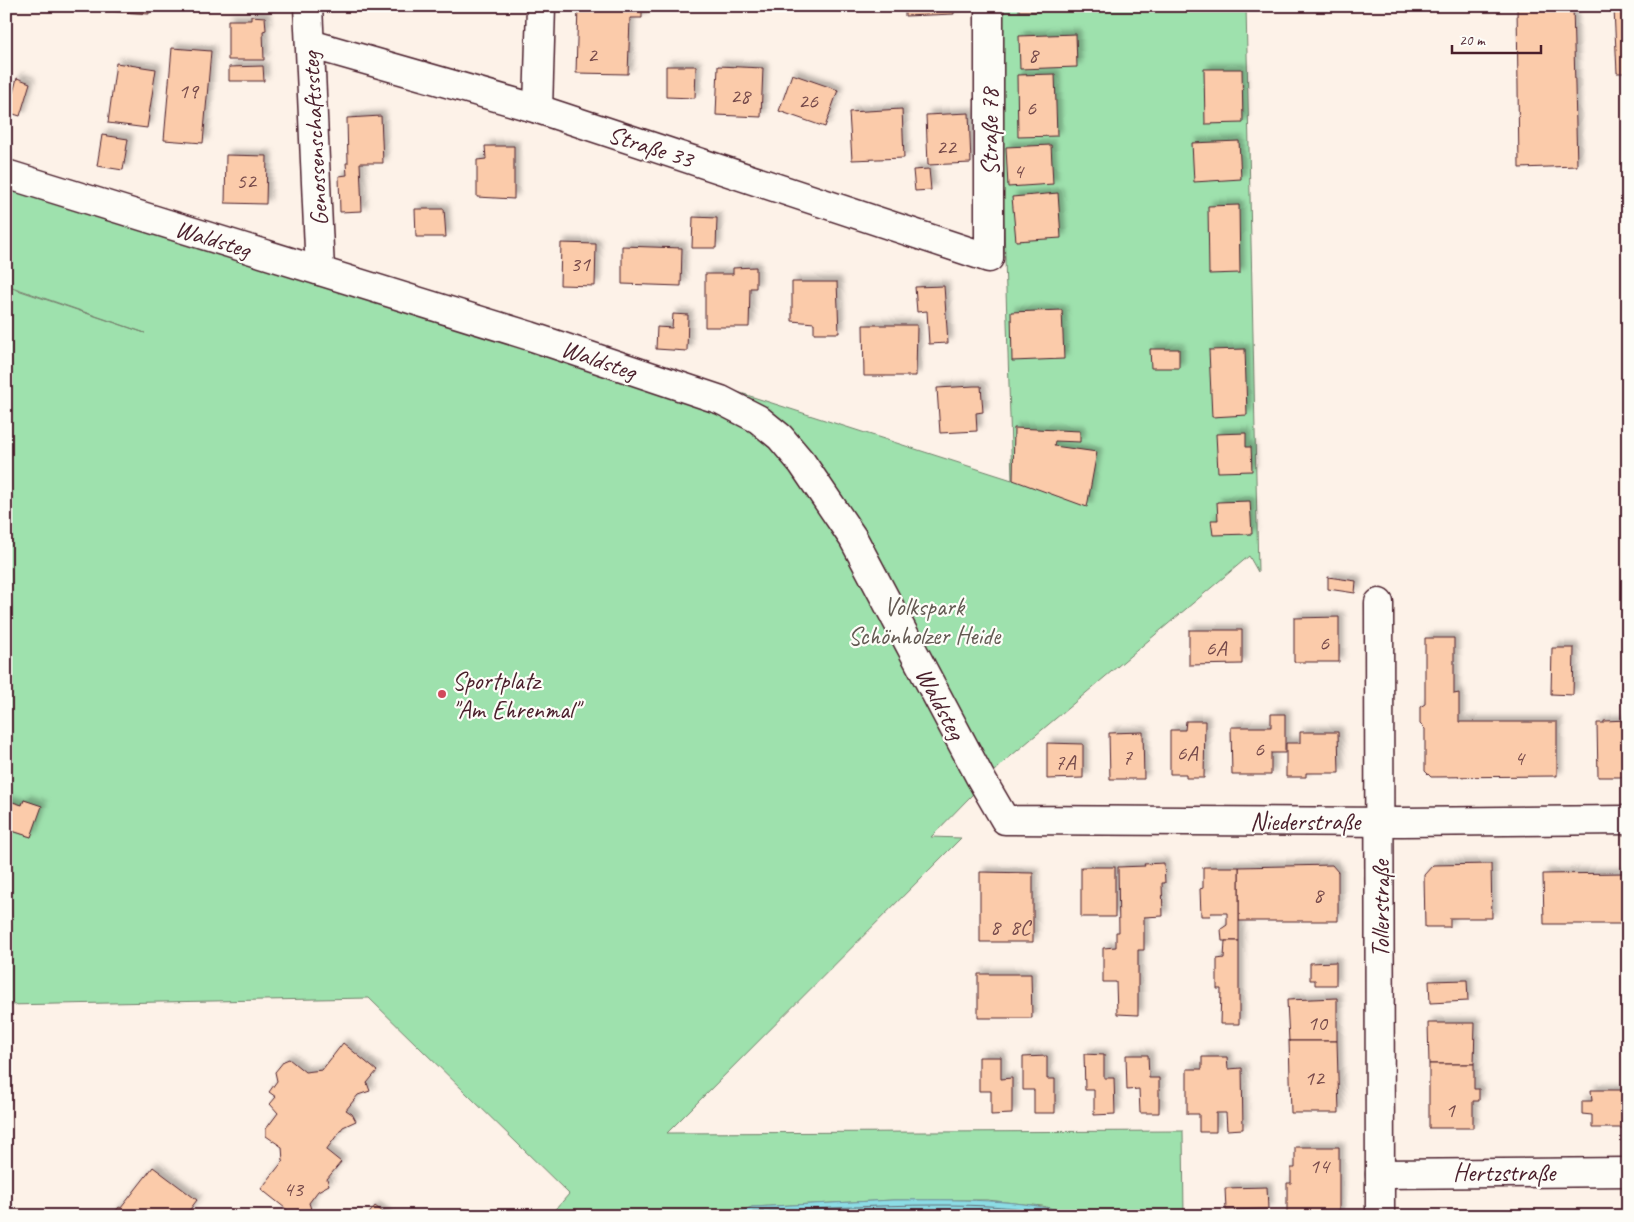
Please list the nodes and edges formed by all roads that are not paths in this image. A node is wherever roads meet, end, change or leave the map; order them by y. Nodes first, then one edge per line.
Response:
1 (308, 6) edge
2 (541, 6) edge
3 (989, 6) edge
4 (310, 44) junction
5 (538, 109) junction
6 (6, 174) edge
7 (989, 258) joint
8 (320, 272) junction
9 (1379, 603) dead end
10 (994, 800) joint
11 (1628, 820) edge
12 (1380, 821) junction
13 (1628, 1172) edge
14 (1380, 1174) junction
15 (1380, 1216) edge

1 - 4 street, Genossenschaftssteg
2 - 5 street
3 - 7 street, Straße 78
4 - 5 street, Straße 33
4 - 8 street, Genossenschaftssteg
5 - 7 street, Straße 33
6 - 8 street, Waldsteg
8 - 10 street, Waldsteg
9 - 12 street, Tollerstraße
10 - 12 street, Niederstraße
11 - 12 street, Niederstraße
12 - 14 street, Tollerstraße
13 - 14 street, Hertzstraße
14 - 15 street, Tollerstraße

